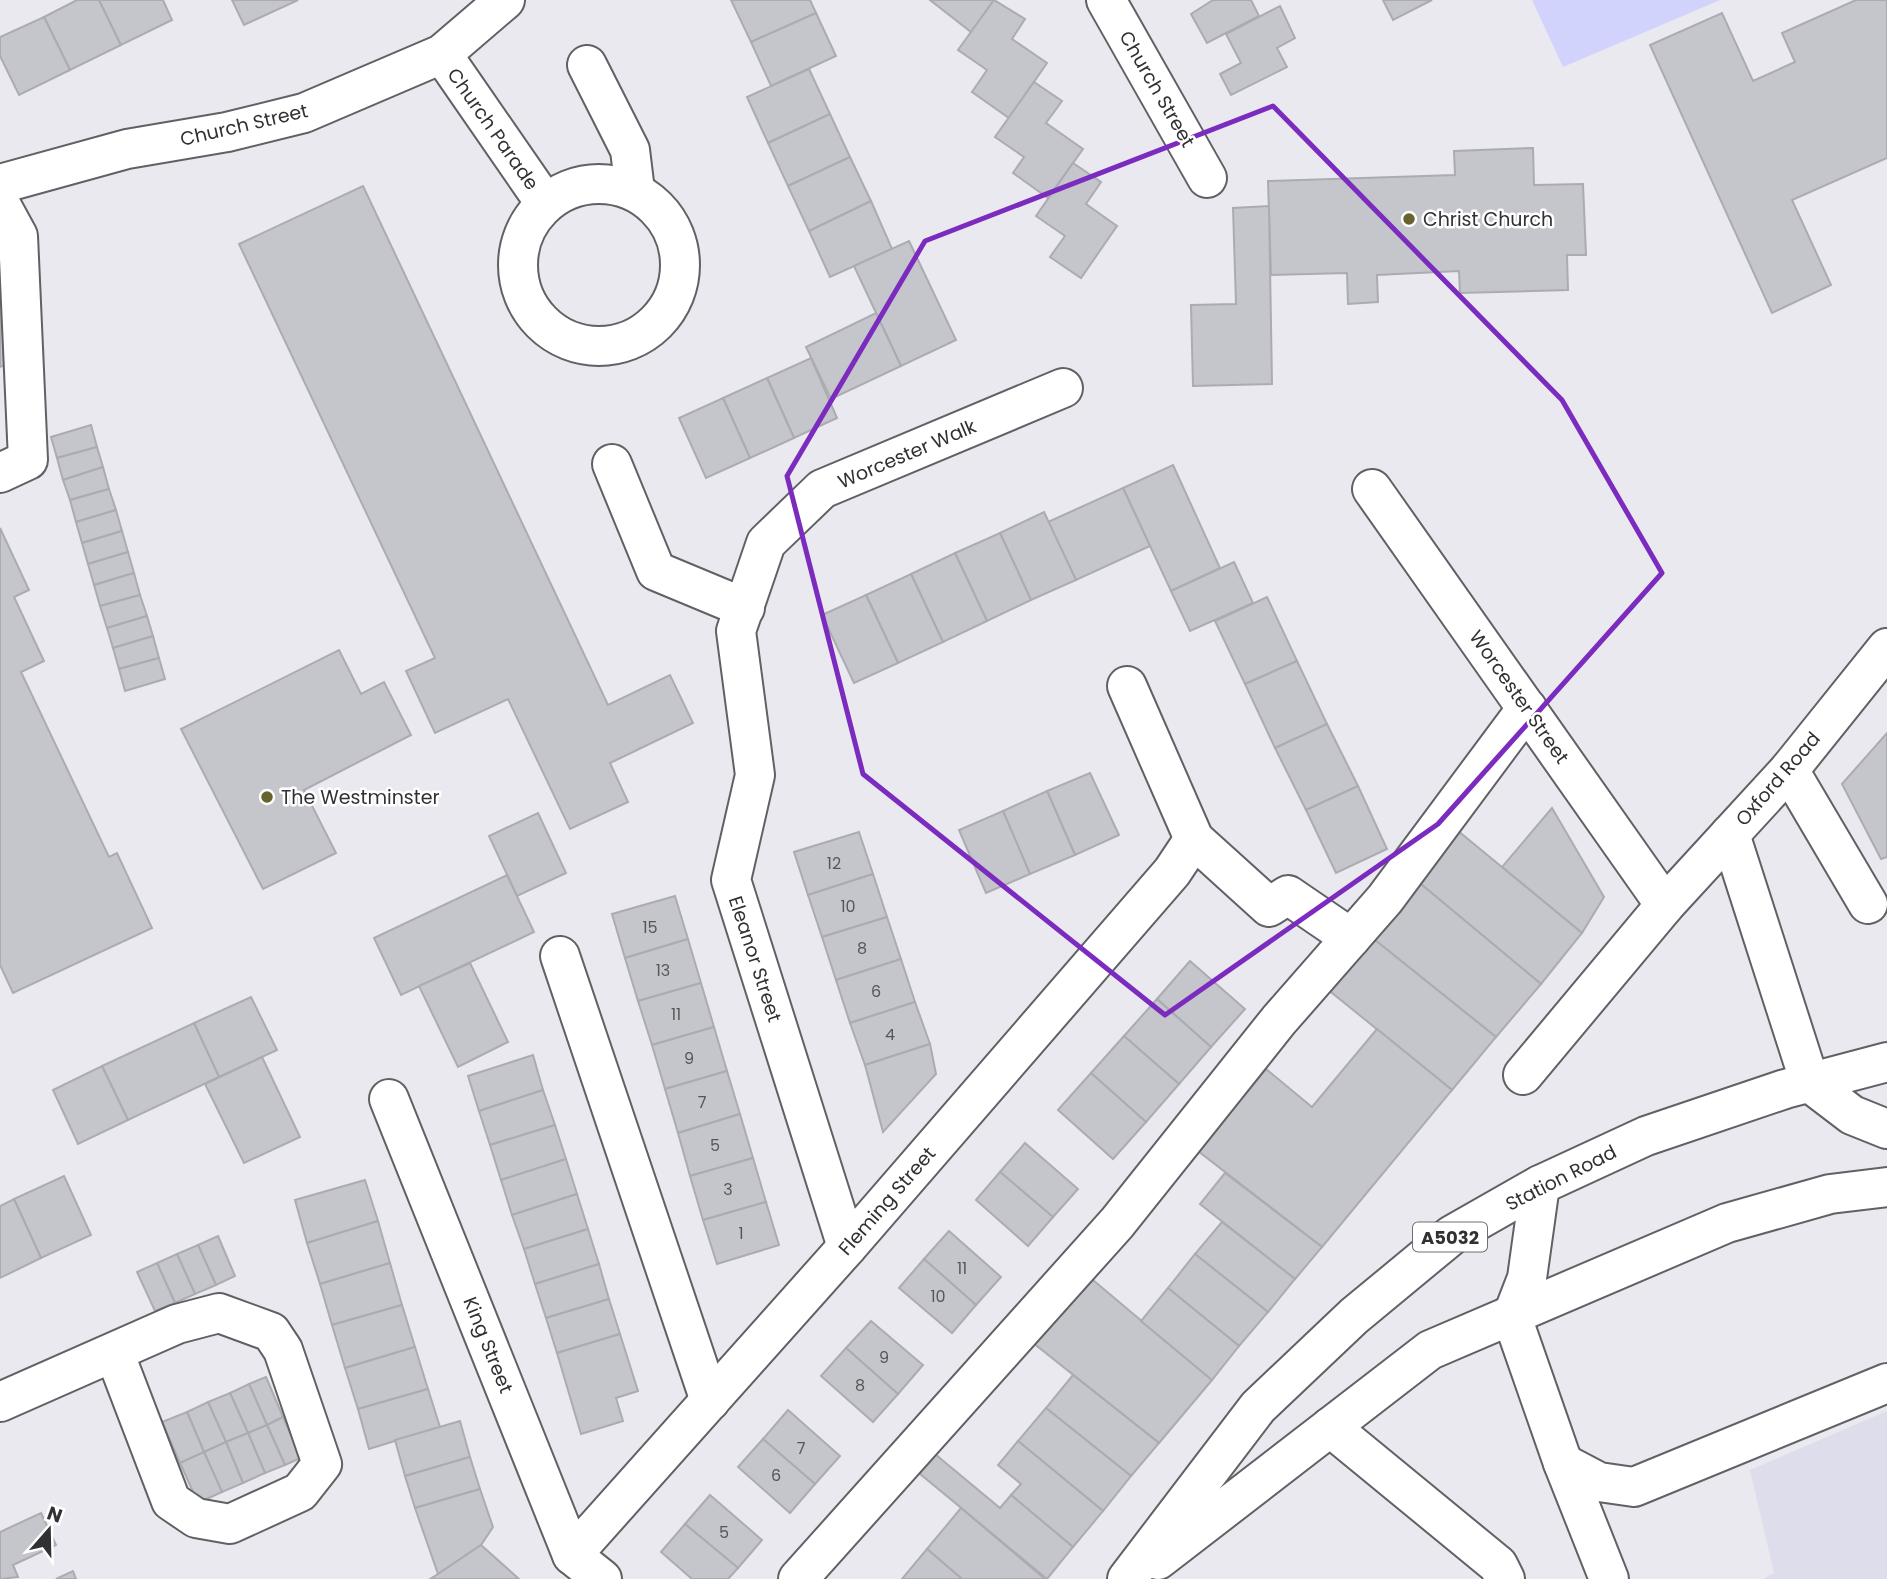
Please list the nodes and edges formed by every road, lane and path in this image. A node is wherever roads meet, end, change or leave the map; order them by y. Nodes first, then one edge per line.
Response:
1 (505, 0) edge
2 (1106, 0) edge
3 (442, 54) junction
4 (587, 65) dead end
5 (1207, 178) dead end
6 (0, 184) edge
7 (635, 191) junction
8 (0, 203) edge
9 (545, 203) junction
10 (1063, 388) dead end
11 (612, 464) dead end
12 (0, 473) edge
13 (1372, 489) dead end
14 (766, 543) joint
15 (744, 608) junction
16 (1887, 648) edge
17 (1127, 686) dead end
18 (1527, 708) junction
19 (1789, 770) junction
20 (1730, 834) junction
21 (1194, 839) junction
22 (1868, 904) dead end
23 (1665, 905) junction
24 (1351, 938) junction
25 (560, 956) dead end
26 (1887, 1062) edge
27 (1523, 1074) dead end
28 (1810, 1083) junction
29 (389, 1099) dead end
30 (1887, 1129) edge
31 (1540, 1185) junction
32 (1887, 1187) edge
33 (847, 1247) junction
34 (1513, 1317) junction
35 (114, 1352) junction
36 (1887, 1383) edge
37 (710, 1401) junction
38 (0, 1402) edge
39 (1330, 1427) junction
40 (1563, 1463) junction
41 (572, 1555) junction
42 (602, 1579) edge
43 (798, 1579) edge
44 (1127, 1579) edge
45 (1133, 1579) edge
46 (1505, 1579) edge
47 (1609, 1579) edge

1 - 3 street, Church Street
2 - 5 street, Church Street
3 - 6 street, Church Street
3 - 9 street, Church Parade
4 - 7 street
7 - 9 street, Church Parade
7 - 9 street, Church Parade
8 - 12 street
10 - 14 street, Worcester Walk
11 - 15 street
13 - 18 street, Worcester Street
14 - 15 street, Eleanor Street
15 - 33 street, Eleanor Street
16 - 19 street, Oxford Road
17 - 21 street
18 - 23 street, Worcester Street
18 - 24 street
19 - 20 street, Oxford Road
19 - 22 street
20 - 23 street, Oxford Road
20 - 28 street
21 - 24 street
21 - 33 street, Fleming Street
23 - 27 street
24 - 43 street
25 - 37 street
26 - 28 street, Station Road / A5032
28 - 30 street
28 - 31 street, Station Road / A5032
29 - 41 street, King Street
31 - 34 street
31 - 44 street, Station Road / A5032
32 - 34 street
33 - 37 street, Fleming Street
34 - 39 street
34 - 40 street
35 - 35 street
35 - 38 street
36 - 40 street
37 - 41 street, Fleming Street
39 - 45 street
39 - 46 street
40 - 47 street
41 - 42 street, King Street

